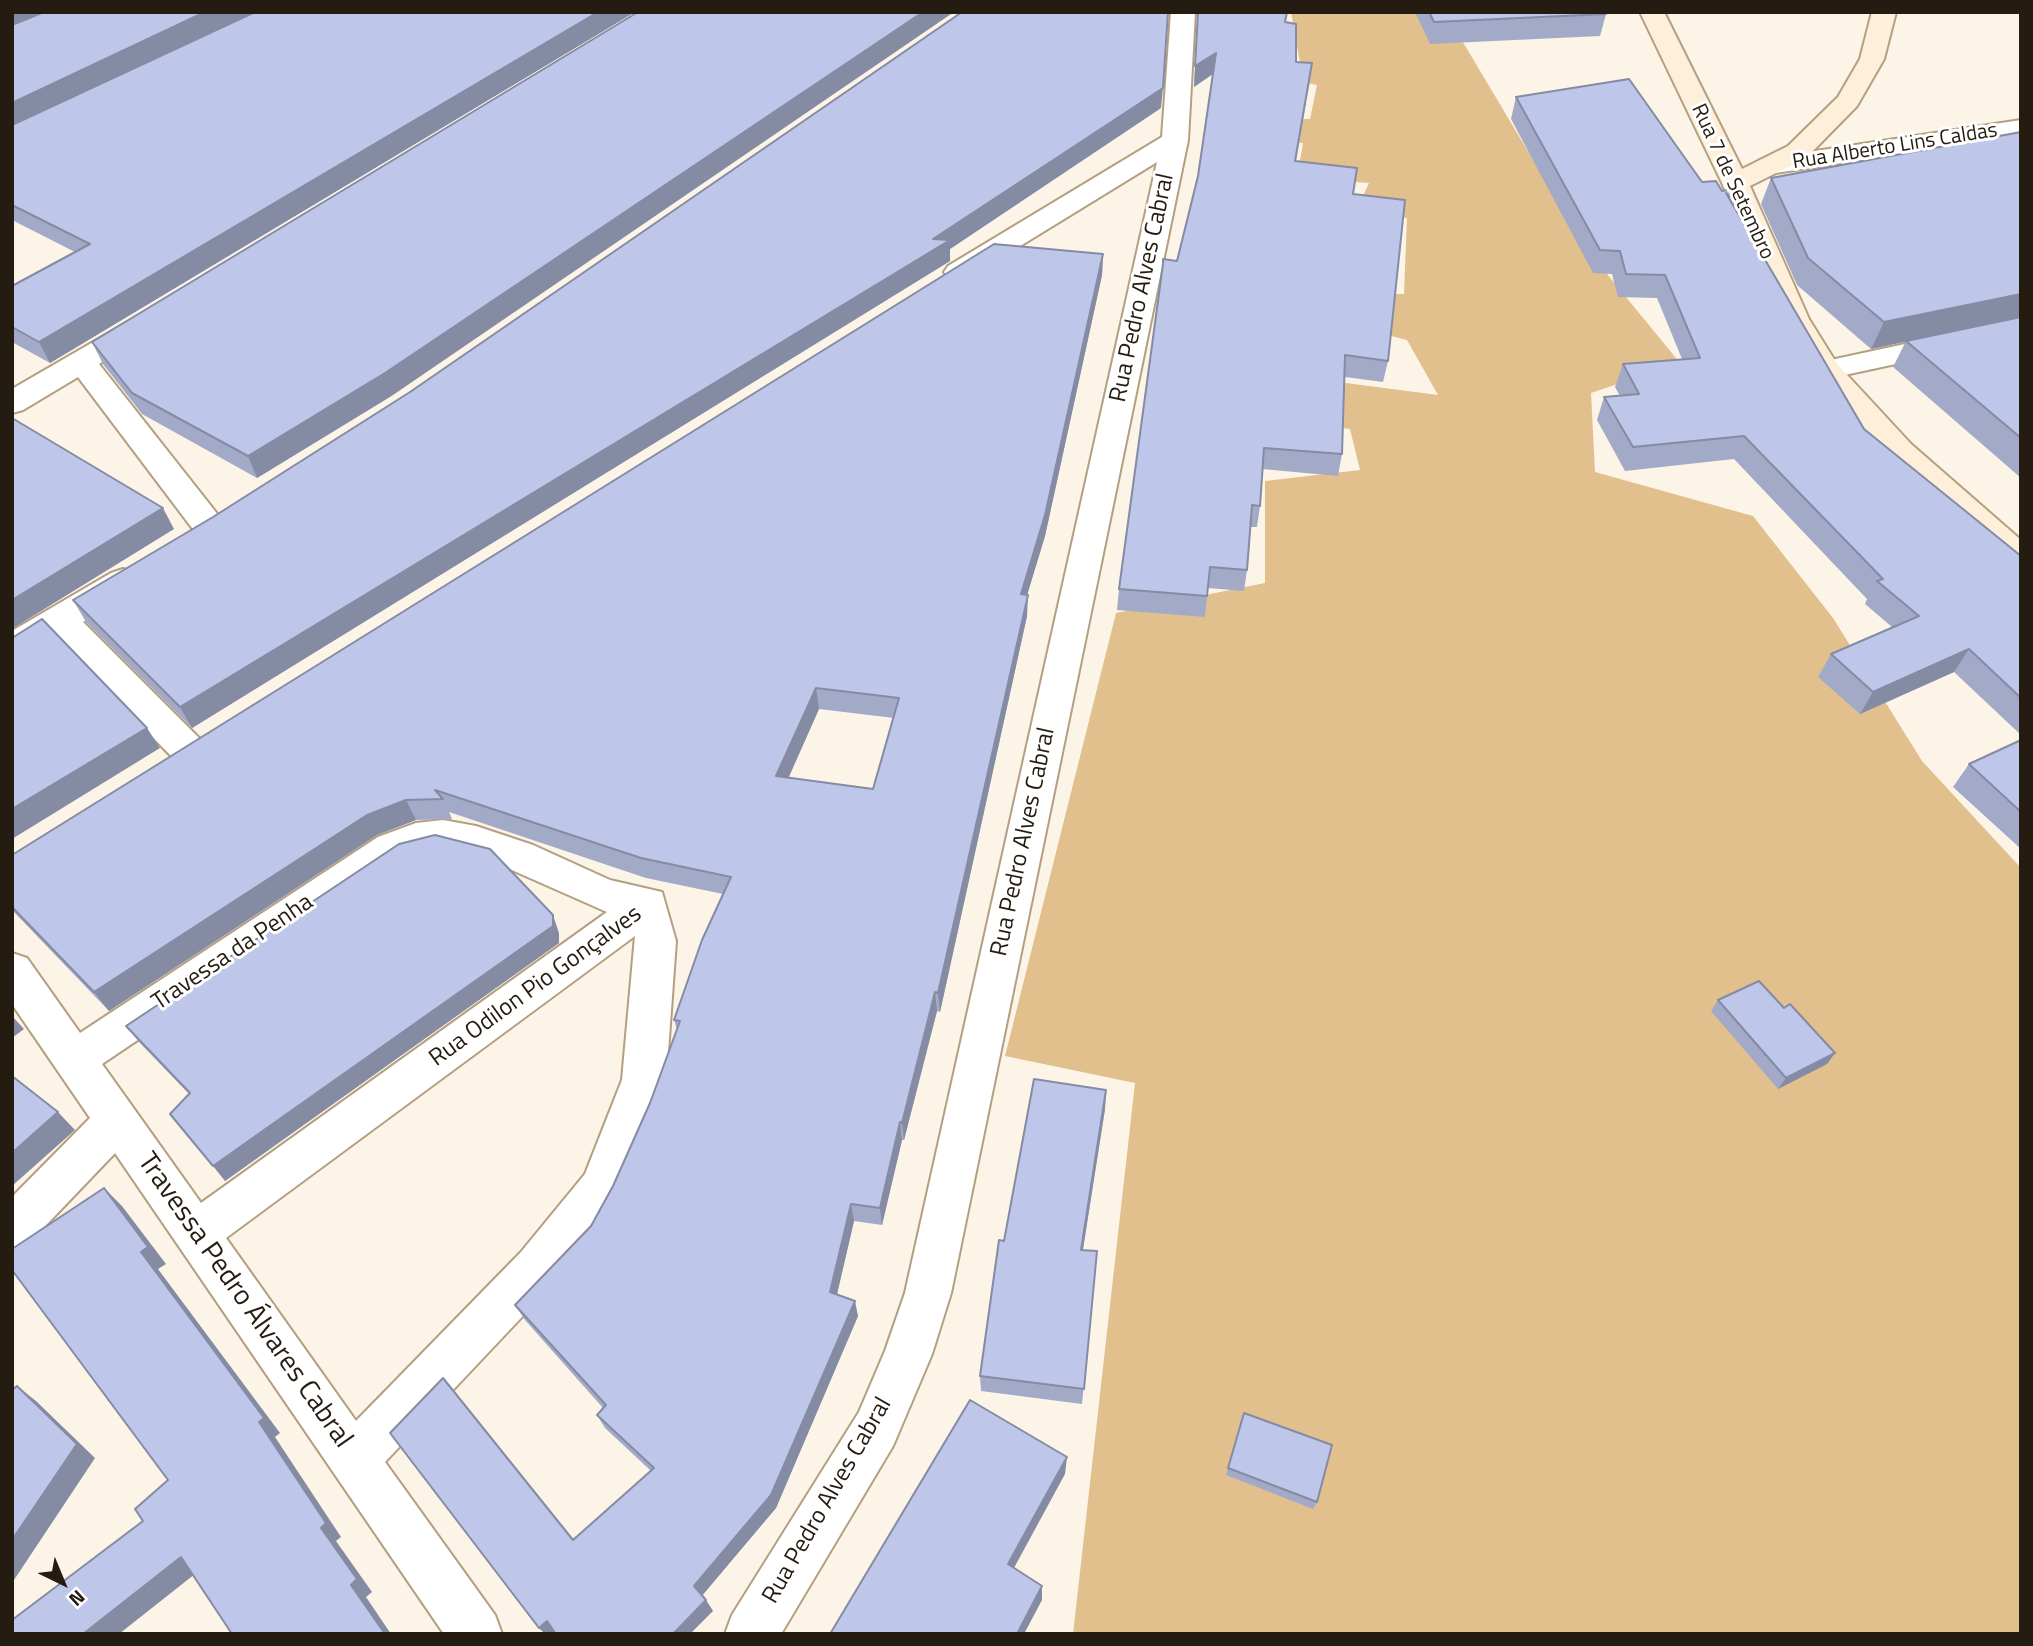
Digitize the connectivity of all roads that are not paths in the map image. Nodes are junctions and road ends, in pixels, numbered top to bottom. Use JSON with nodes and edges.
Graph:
{"nodes":[{"id":1,"x":1183,"y":12,"type":"edge"},
{"id":2,"x":1652,"y":12,"type":"edge"},
{"id":3,"x":1884,"y":12,"type":"edge"},
{"id":4,"x":2021,"y":128,"type":"edge"},
{"id":5,"x":1175,"y":140,"type":"junction"},
{"id":6,"x":1769,"y":166,"type":"junction"},
{"id":7,"x":1735,"y":183,"type":"junction"},
{"id":8,"x":938,"y":285,"type":"edge"},
{"id":9,"x":164,"y":312,"type":"edge"},
{"id":10,"x":2021,"y":328,"type":"edge"},
{"id":11,"x":82,"y":362,"type":"junction"},
{"id":12,"x":1826,"y":369,"type":"junction"},
{"id":13,"x":12,"y":402,"type":"edge"},
{"id":14,"x":210,"y":528,"type":"edge"},
{"id":15,"x":2021,"y":559,"type":"edge"},
{"id":16,"x":153,"y":563,"type":"edge"},
{"id":17,"x":60,"y":620,"type":"junction"},
{"id":18,"x":12,"y":648,"type":"edge"},
{"id":19,"x":189,"y":752,"type":"edge"},
{"id":20,"x":648,"y":904,"type":"junction"},
{"id":21,"x":12,"y":970,"type":"edge"},
{"id":22,"x":75,"y":1059,"type":"junction"},
{"id":23,"x":118,"y":1119,"type":"junction"},
{"id":24,"x":12,"y":1229,"type":"edge"},
{"id":25,"x":197,"y":1233,"type":"junction"},
{"id":26,"x":353,"y":1458,"type":"junction"},
{"id":27,"x":476,"y":1634,"type":"edge"},
{"id":28,"x":751,"y":1634,"type":"edge"}],
"edges":[{"from":1,"to":5,"type":"street","name":"Rua Pedro Alves Cabral"},
{"from":2,"to":7,"type":"main road","name":"Rua 7 de Setembro"},
{"from":3,"to":6,"type":"main road"},
{"from":4,"to":6,"type":"street","name":"Rua Alberto Lins Caldas"},
{"from":5,"to":8,"type":"street"},
{"from":5,"to":28,"type":"street","name":"Rua Pedro Alves Cabral"},
{"from":6,"to":7,"type":"main road"},
{"from":7,"to":12,"type":"main road","name":"Rua 7 de Setembro"},
{"from":9,"to":11,"type":"street"},
{"from":10,"to":12,"type":"street"},
{"from":11,"to":13,"type":"street"},
{"from":11,"to":14,"type":"street"},
{"from":12,"to":15,"type":"main road","name":"Rua 7 de Setembro"},
{"from":16,"to":17,"type":"street"},
{"from":17,"to":18,"type":"street"},
{"from":17,"to":19,"type":"street"},
{"from":20,"to":22,"type":"street","name":"Travessa da Penha"},
{"from":20,"to":25,"type":"street","name":"Rua Odilon Pio Gonçalves"},
{"from":20,"to":26,"type":"street","name":"Rua Odilon Pio Gonçalves"},
{"from":21,"to":22,"type":"street","name":"Travessa Pedro Álvares Cabral"},
{"from":22,"to":23,"type":"street","name":"Travessa Pedro Álvares Cabral"},
{"from":23,"to":24,"type":"street"},
{"from":23,"to":25,"type":"street","name":"Travessa Pedro Álvares Cabral"},
{"from":25,"to":26,"type":"street","name":"Travessa Pedro Álvares Cabral"},
{"from":26,"to":27,"type":"street","name":"Travessa Pedro Álvares Cabral"}]}
